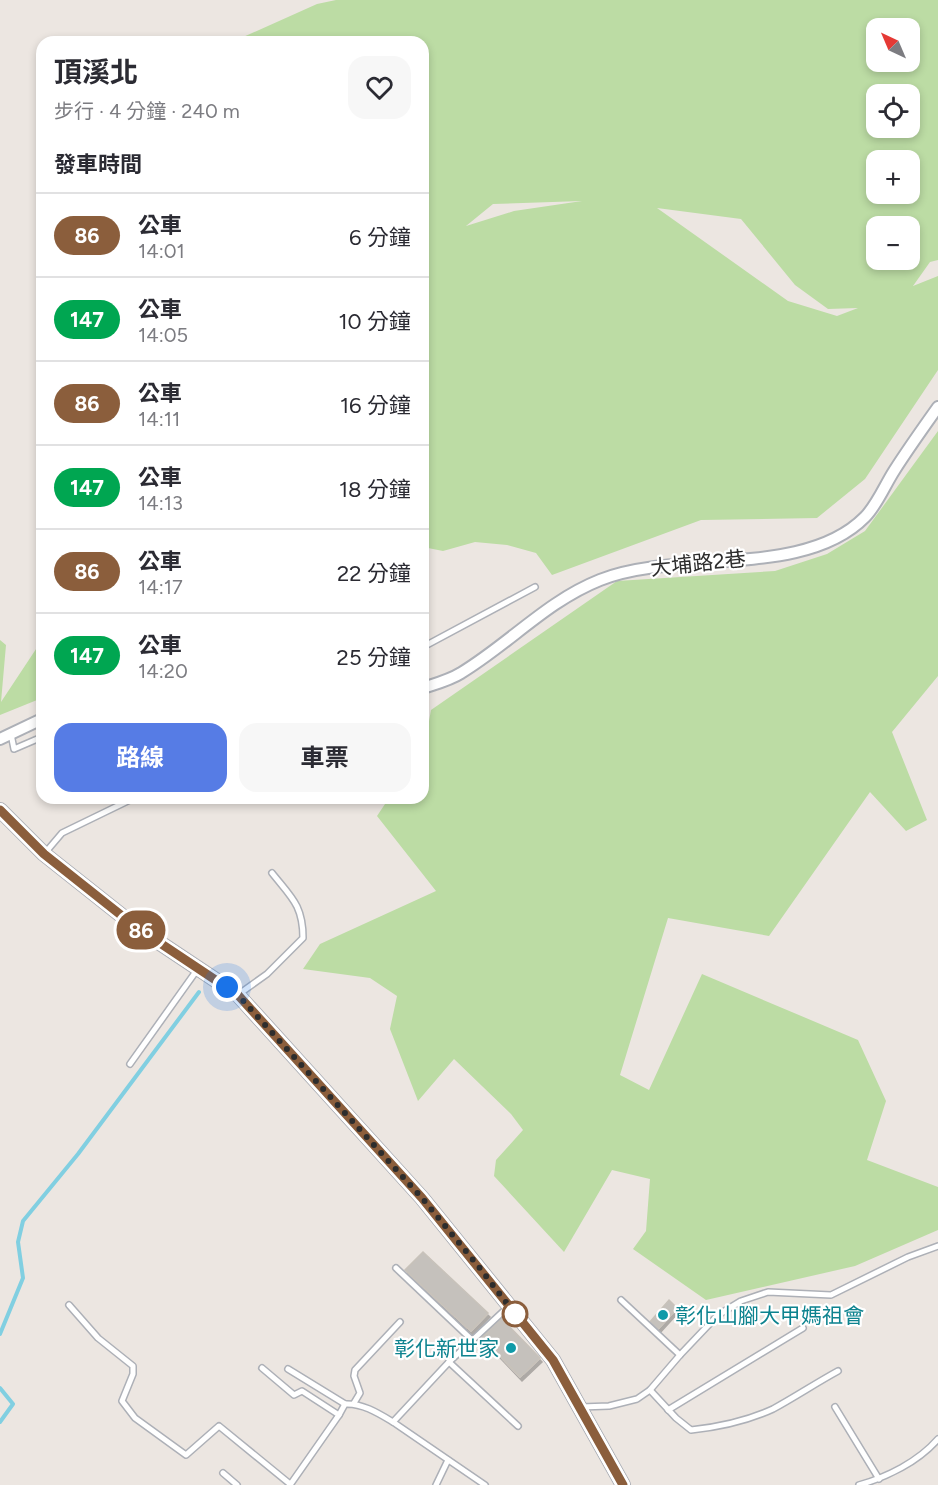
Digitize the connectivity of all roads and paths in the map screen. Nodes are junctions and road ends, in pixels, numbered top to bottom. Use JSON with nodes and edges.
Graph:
{"nodes":[{"id":1,"x":938,"y":407,"type":"edge"},
{"id":2,"x":535,"y":586,"type":"dead end"},
{"id":3,"x":429,"y":644,"type":"edge"},
{"id":4,"x":429,"y":686,"type":"edge"},
{"id":5,"x":36,"y":722,"type":"edge"},
{"id":6,"x":12,"y":734,"type":"junction"},
{"id":7,"x":0,"y":739,"type":"edge"},
{"id":8,"x":36,"y":740,"type":"edge"},
{"id":9,"x":122,"y":804,"type":"edge"},
{"id":10,"x":0,"y":810,"type":"edge"},
{"id":11,"x":44,"y":854,"type":"junction"},
{"id":12,"x":272,"y":873,"type":"dead end"},
{"id":13,"x":199,"y":968,"type":"junction"},
{"id":14,"x":238,"y":995,"type":"junction"},
{"id":15,"x":130,"y":1064,"type":"dead end"},
{"id":16,"x":938,"y":1246,"type":"edge"},
{"id":17,"x":396,"y":1268,"type":"dead end"},
{"id":18,"x":621,"y":1300,"type":"dead end"},
{"id":19,"x":69,"y":1305,"type":"dead end"},
{"id":20,"x":509,"y":1306,"type":"junction"},
{"id":21,"x":400,"y":1322,"type":"dead end"},
{"id":22,"x":803,"y":1328,"type":"dead end"},
{"id":23,"x":472,"y":1340,"type":"junction"},
{"id":24,"x":680,"y":1355,"type":"junction"},
{"id":25,"x":449,"y":1362,"type":"junction"},
{"id":26,"x":262,"y":1368,"type":"dead end"},
{"id":27,"x":288,"y":1369,"type":"dead end"},
{"id":28,"x":838,"y":1371,"type":"dead end"},
{"id":29,"x":650,"y":1390,"type":"junction"},
{"id":30,"x":354,"y":1403,"type":"junction"},
{"id":31,"x":345,"y":1404,"type":"junction"},
{"id":32,"x":579,"y":1407,"type":"junction"},
{"id":33,"x":835,"y":1407,"type":"dead end"},
{"id":34,"x":668,"y":1410,"type":"junction"},
{"id":35,"x":339,"y":1415,"type":"junction"},
{"id":36,"x":393,"y":1422,"type":"junction"},
{"id":37,"x":518,"y":1426,"type":"dead end"},
{"id":38,"x":938,"y":1439,"type":"edge"},
{"id":39,"x":448,"y":1460,"type":"junction"},
{"id":40,"x":223,"y":1473,"type":"dead end"},
{"id":41,"x":879,"y":1479,"type":"junction"},
{"id":42,"x":290,"y":1484,"type":"edge"},
{"id":43,"x":237,"y":1485,"type":"edge"},
{"id":44,"x":436,"y":1485,"type":"edge"},
{"id":45,"x":485,"y":1485,"type":"edge"},
{"id":46,"x":623,"y":1485,"type":"edge"},
{"id":47,"x":859,"y":1485,"type":"edge"}],
"edges":[{"from":1,"to":4,"type":"street","name":"大埔路2巷"},
{"from":2,"to":3,"type":"lane"},
{"from":5,"to":6,"type":"street"},
{"from":6,"to":7,"type":"street"},
{"from":6,"to":8,"type":"lane"},
{"from":9,"to":11,"type":"lane"},
{"from":10,"to":11,"type":"main road"},
{"from":11,"to":13,"type":"main road"},
{"from":12,"to":14,"type":"lane"},
{"from":13,"to":14,"type":"main road"},
{"from":13,"to":15,"type":"lane"},
{"from":14,"to":20,"type":"main road"},
{"from":16,"to":24,"type":"lane"},
{"from":17,"to":23,"type":"lane"},
{"from":18,"to":24,"type":"lane"},
{"from":19,"to":42,"type":"lane"},
{"from":20,"to":23,"type":"lane"},
{"from":20,"to":32,"type":"main road"},
{"from":21,"to":30,"type":"lane"},
{"from":22,"to":34,"type":"lane"},
{"from":23,"to":25,"type":"lane"},
{"from":24,"to":29,"type":"lane"},
{"from":25,"to":36,"type":"lane"},
{"from":25,"to":37,"type":"lane"},
{"from":26,"to":35,"type":"lane"},
{"from":27,"to":31,"type":"lane"},
{"from":28,"to":34,"type":"lane"},
{"from":29,"to":32,"type":"lane"},
{"from":29,"to":34,"type":"lane"},
{"from":30,"to":31,"type":"lane"},
{"from":30,"to":36,"type":"lane"},
{"from":31,"to":35,"type":"lane"},
{"from":32,"to":46,"type":"main road"},
{"from":33,"to":41,"type":"lane"},
{"from":35,"to":42,"type":"lane"},
{"from":36,"to":39,"type":"lane"},
{"from":38,"to":41,"type":"lane"},
{"from":39,"to":44,"type":"lane"},
{"from":39,"to":45,"type":"lane"},
{"from":40,"to":43,"type":"lane"},
{"from":41,"to":47,"type":"lane"}]}
